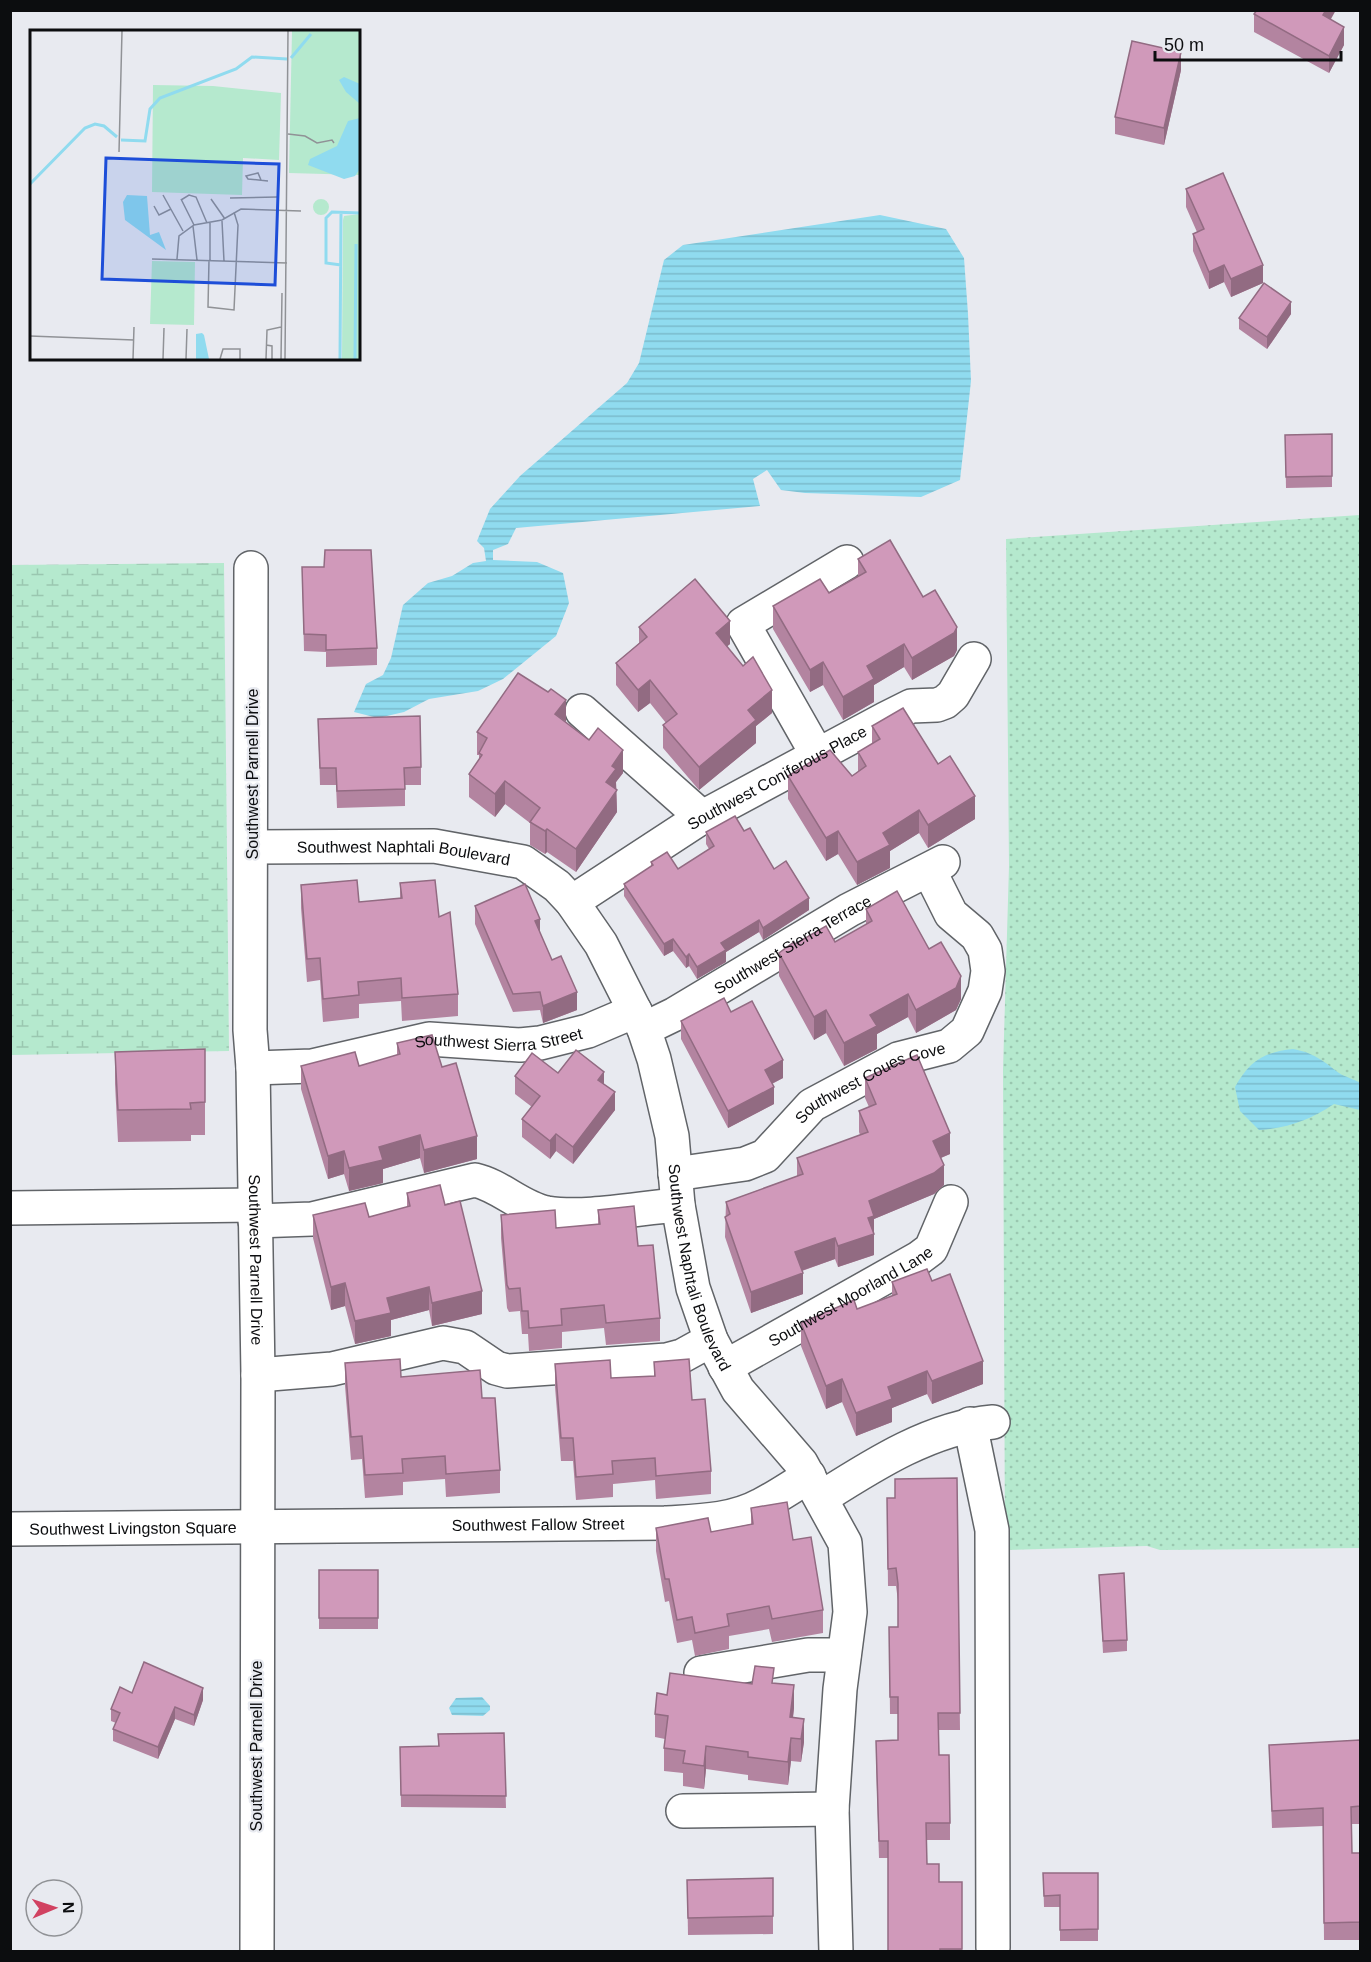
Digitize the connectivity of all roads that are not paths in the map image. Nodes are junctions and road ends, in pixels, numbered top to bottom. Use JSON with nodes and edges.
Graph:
{"nodes":[{"id":1,"x":847,"y":562,"type":"dead end"},
{"id":2,"x":251,"y":568,"type":"dead end"},
{"id":3,"x":974,"y":659,"type":"dead end"},
{"id":4,"x":582,"y":711,"type":"dead end"},
{"id":5,"x":818,"y":756,"type":"junction"},
{"id":6,"x":699,"y":819,"type":"junction"},
{"id":7,"x":252,"y":847,"type":"junction"},
{"id":8,"x":936,"y":866,"type":"joint"},
{"id":9,"x":572,"y":902,"type":"junction"},
{"id":10,"x":639,"y":1020,"type":"junction"},
{"id":11,"x":253,"y":1068,"type":"junction"},
{"id":12,"x":676,"y":1190,"type":"junction"},
{"id":13,"x":951,"y":1202,"type":"dead end"},
{"id":14,"x":10,"y":1208,"type":"edge"},
{"id":15,"x":255,"y":1213,"type":"junction"},
{"id":16,"x":718,"y":1353,"type":"junction"},
{"id":17,"x":258,"y":1375,"type":"junction"},
{"id":18,"x":815,"y":1487,"type":"junction"},
{"id":19,"x":256,"y":1526,"type":"junction"},
{"id":20,"x":10,"y":1529,"type":"edge"},
{"id":21,"x":844,"y":1655,"type":"junction"},
{"id":22,"x":701,"y":1673,"type":"dead end"},
{"id":23,"x":832,"y":1809,"type":"junction"},
{"id":24,"x":683,"y":1811,"type":"dead end"},
{"id":25,"x":993,"y":1948,"type":"dead end"},
{"id":26,"x":257,"y":1952,"type":"edge"},
{"id":27,"x":836,"y":1952,"type":"edge"}],
"edges":[{"from":1,"to":5,"type":"street"},
{"from":2,"to":7,"type":"street","name":"Southwest Parnell Drive"},
{"from":3,"to":5,"type":"street","name":"Southwest Coniferous Place"},
{"from":4,"to":6,"type":"street"},
{"from":5,"to":6,"type":"street","name":"Southwest Coniferous Place"},
{"from":6,"to":9,"type":"street","name":"Southwest Coniferous Place"},
{"from":7,"to":9,"type":"street","name":"Southwest Naphtali Boulevard"},
{"from":7,"to":11,"type":"street","name":"Southwest Parnell Drive"},
{"from":8,"to":10,"type":"street","name":"Southwest Sierra Terrace"},
{"from":8,"to":12,"type":"street","name":"Southwest Coues Cove"},
{"from":9,"to":10,"type":"street","name":"Southwest Naphtali Boulevard"},
{"from":10,"to":11,"type":"street","name":"Southwest Sierra Street"},
{"from":10,"to":12,"type":"street","name":"Southwest Naphtali Boulevard"},
{"from":11,"to":15,"type":"street","name":"Southwest Parnell Drive"},
{"from":12,"to":15,"type":"street","name":"Southwest Coues Cove"},
{"from":12,"to":16,"type":"street","name":"Southwest Naphtali Boulevard"},
{"from":13,"to":16,"type":"street","name":"Southwest Moorland Lane"},
{"from":14,"to":15,"type":"street"},
{"from":15,"to":17,"type":"street","name":"Southwest Parnell Drive"},
{"from":16,"to":17,"type":"street","name":"Southwest Moorland Lane"},
{"from":16,"to":18,"type":"street","name":"Southwest Naphtali Boulevard"},
{"from":17,"to":19,"type":"street","name":"Southwest Parnell Drive"},
{"from":18,"to":19,"type":"street","name":"Southwest Fallow Street"},
{"from":18,"to":21,"type":"street","name":"Southwest Naphtali Boulevard"},
{"from":18,"to":25,"type":"street","name":"Southwest Fallow Street"},
{"from":19,"to":20,"type":"street","name":"Southwest Livingston Square"},
{"from":19,"to":26,"type":"street","name":"Southwest Parnell Drive"},
{"from":21,"to":22,"type":"street"},
{"from":21,"to":23,"type":"street","name":"Southwest Naphtali Boulevard"},
{"from":23,"to":24,"type":"street"},
{"from":23,"to":27,"type":"street","name":"Southwest Naphtali Boulevard"}]}
